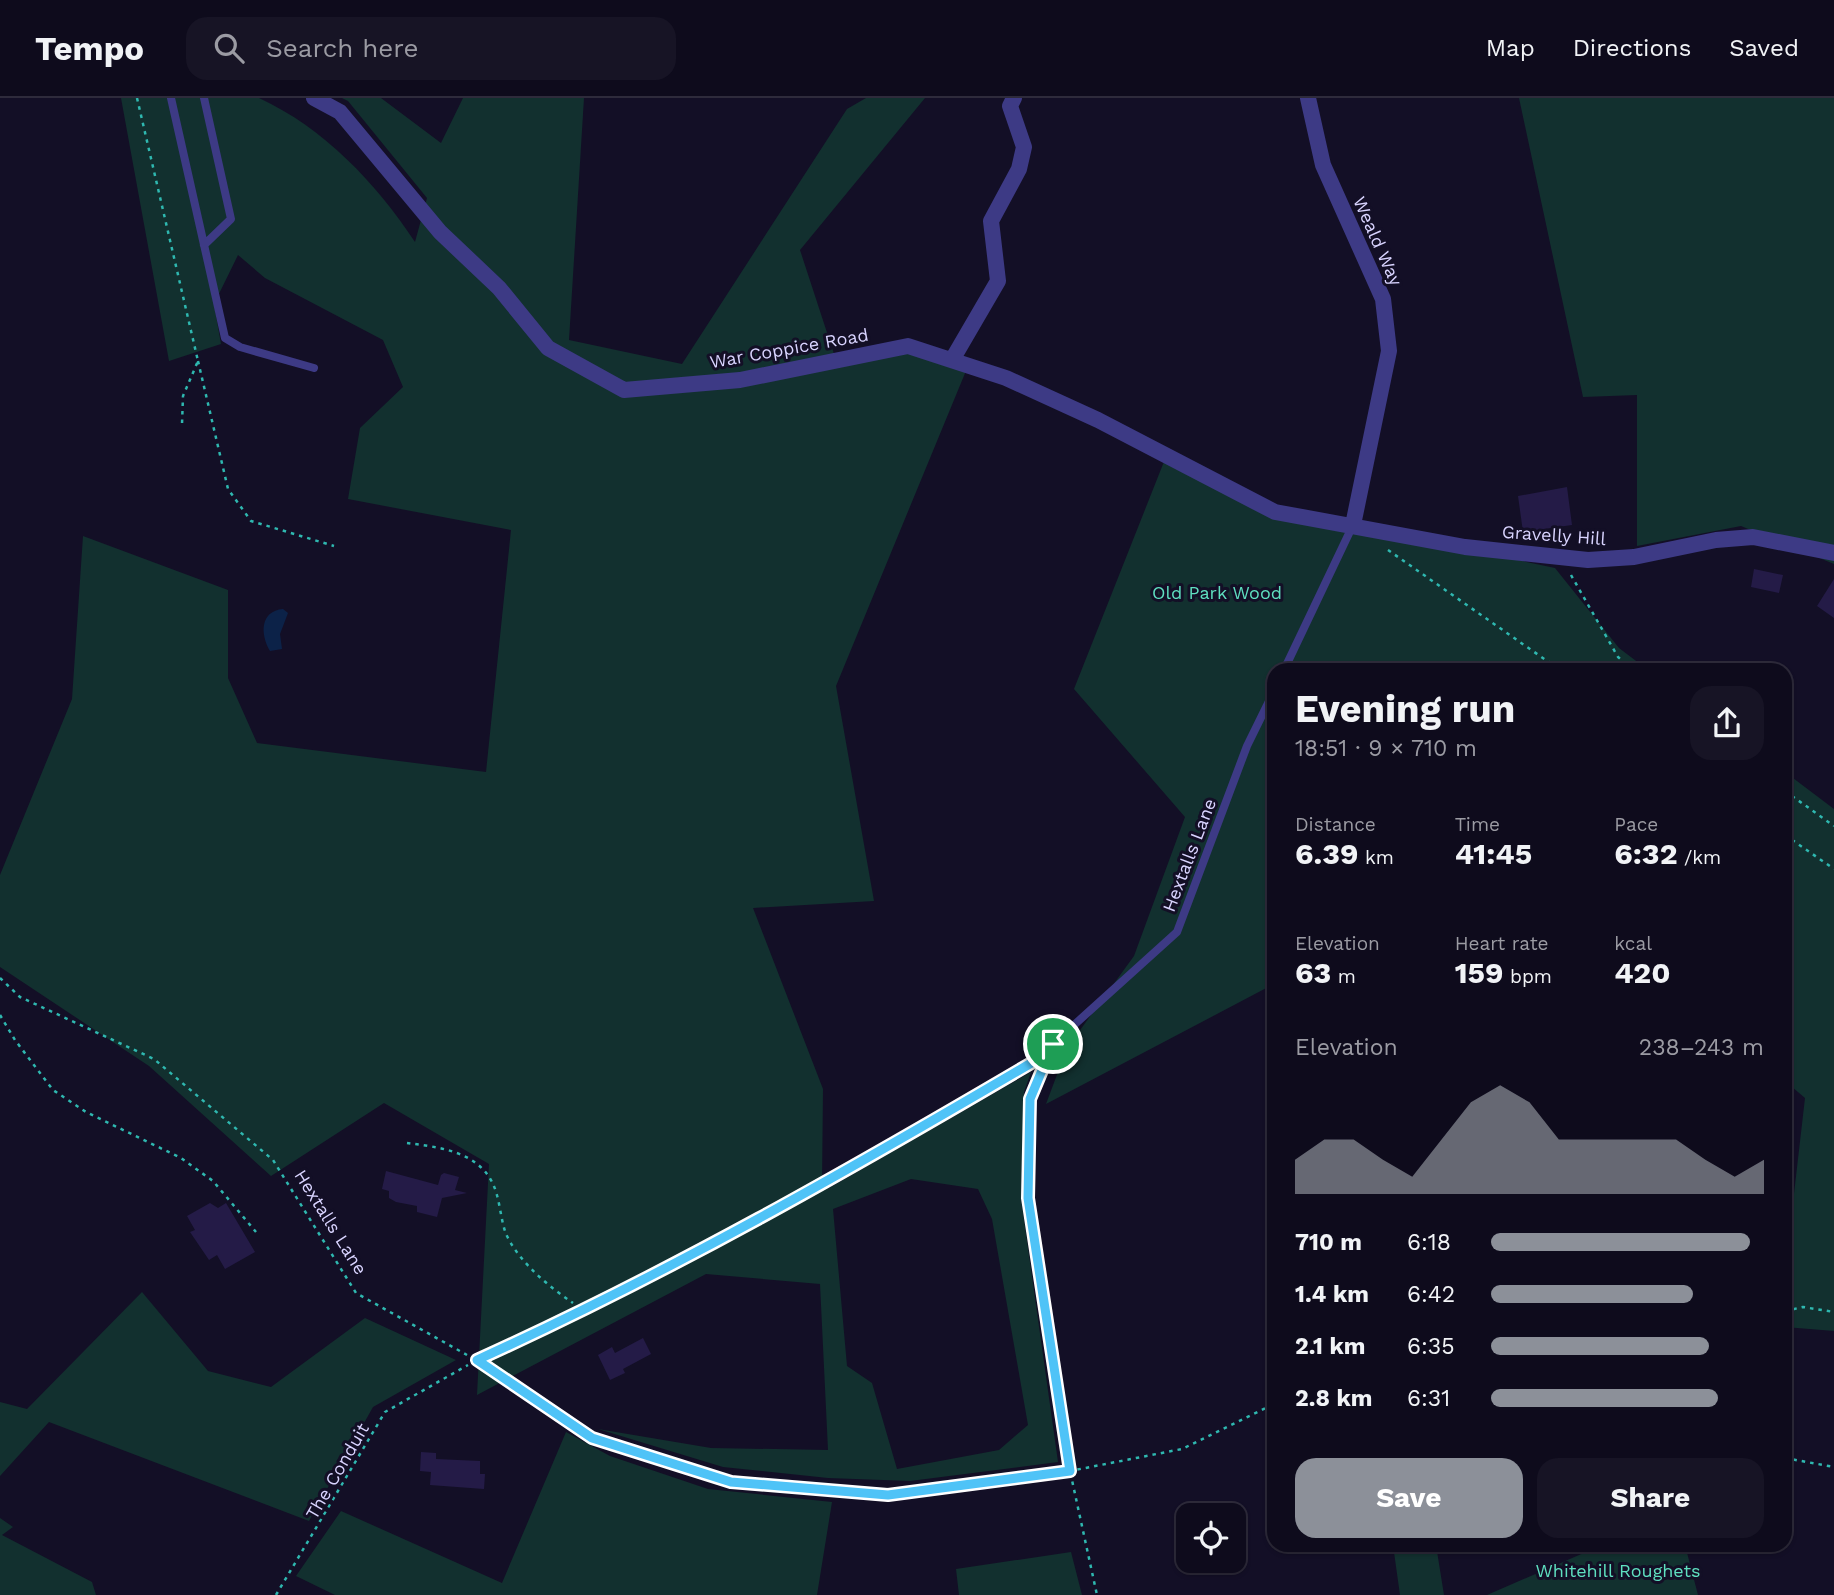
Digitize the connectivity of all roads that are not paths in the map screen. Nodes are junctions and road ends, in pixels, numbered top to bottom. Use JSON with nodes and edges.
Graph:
{"nodes":[{"id":1,"x":171,"y":98,"type":"edge"},
{"id":2,"x":204,"y":98,"type":"edge"},
{"id":3,"x":314,"y":98,"type":"edge"},
{"id":4,"x":1014,"y":98,"type":"edge"},
{"id":5,"x":1308,"y":98,"type":"edge"},
{"id":6,"x":204,"y":244,"type":"junction"},
{"id":7,"x":952,"y":360,"type":"junction"},
{"id":8,"x":314,"y":368,"type":"dead end"},
{"id":9,"x":1353,"y":525,"type":"junction"},
{"id":10,"x":1834,"y":553,"type":"edge"},
{"id":11,"x":1287,"y":663,"type":"edge"},
{"id":12,"x":1267,"y":705,"type":"edge"},
{"id":13,"x":477,"y":1360,"type":"road end"}],
"edges":[{"from":1,"to":6,"type":"lane"},
{"from":2,"to":6,"type":"lane"},
{"from":3,"to":7,"type":"street","name":"War Coppice Road"},
{"from":4,"to":7,"type":"street"},
{"from":5,"to":9,"type":"street","name":"Weald Way"},
{"from":6,"to":8,"type":"lane"},
{"from":7,"to":9,"type":"street","name":"War Coppice Road"},
{"from":9,"to":10,"type":"street","name":"Gravelly Hill"},
{"from":9,"to":11,"type":"lane"},
{"from":12,"to":13,"type":"lane","name":"Hextalls Lane"}]}
